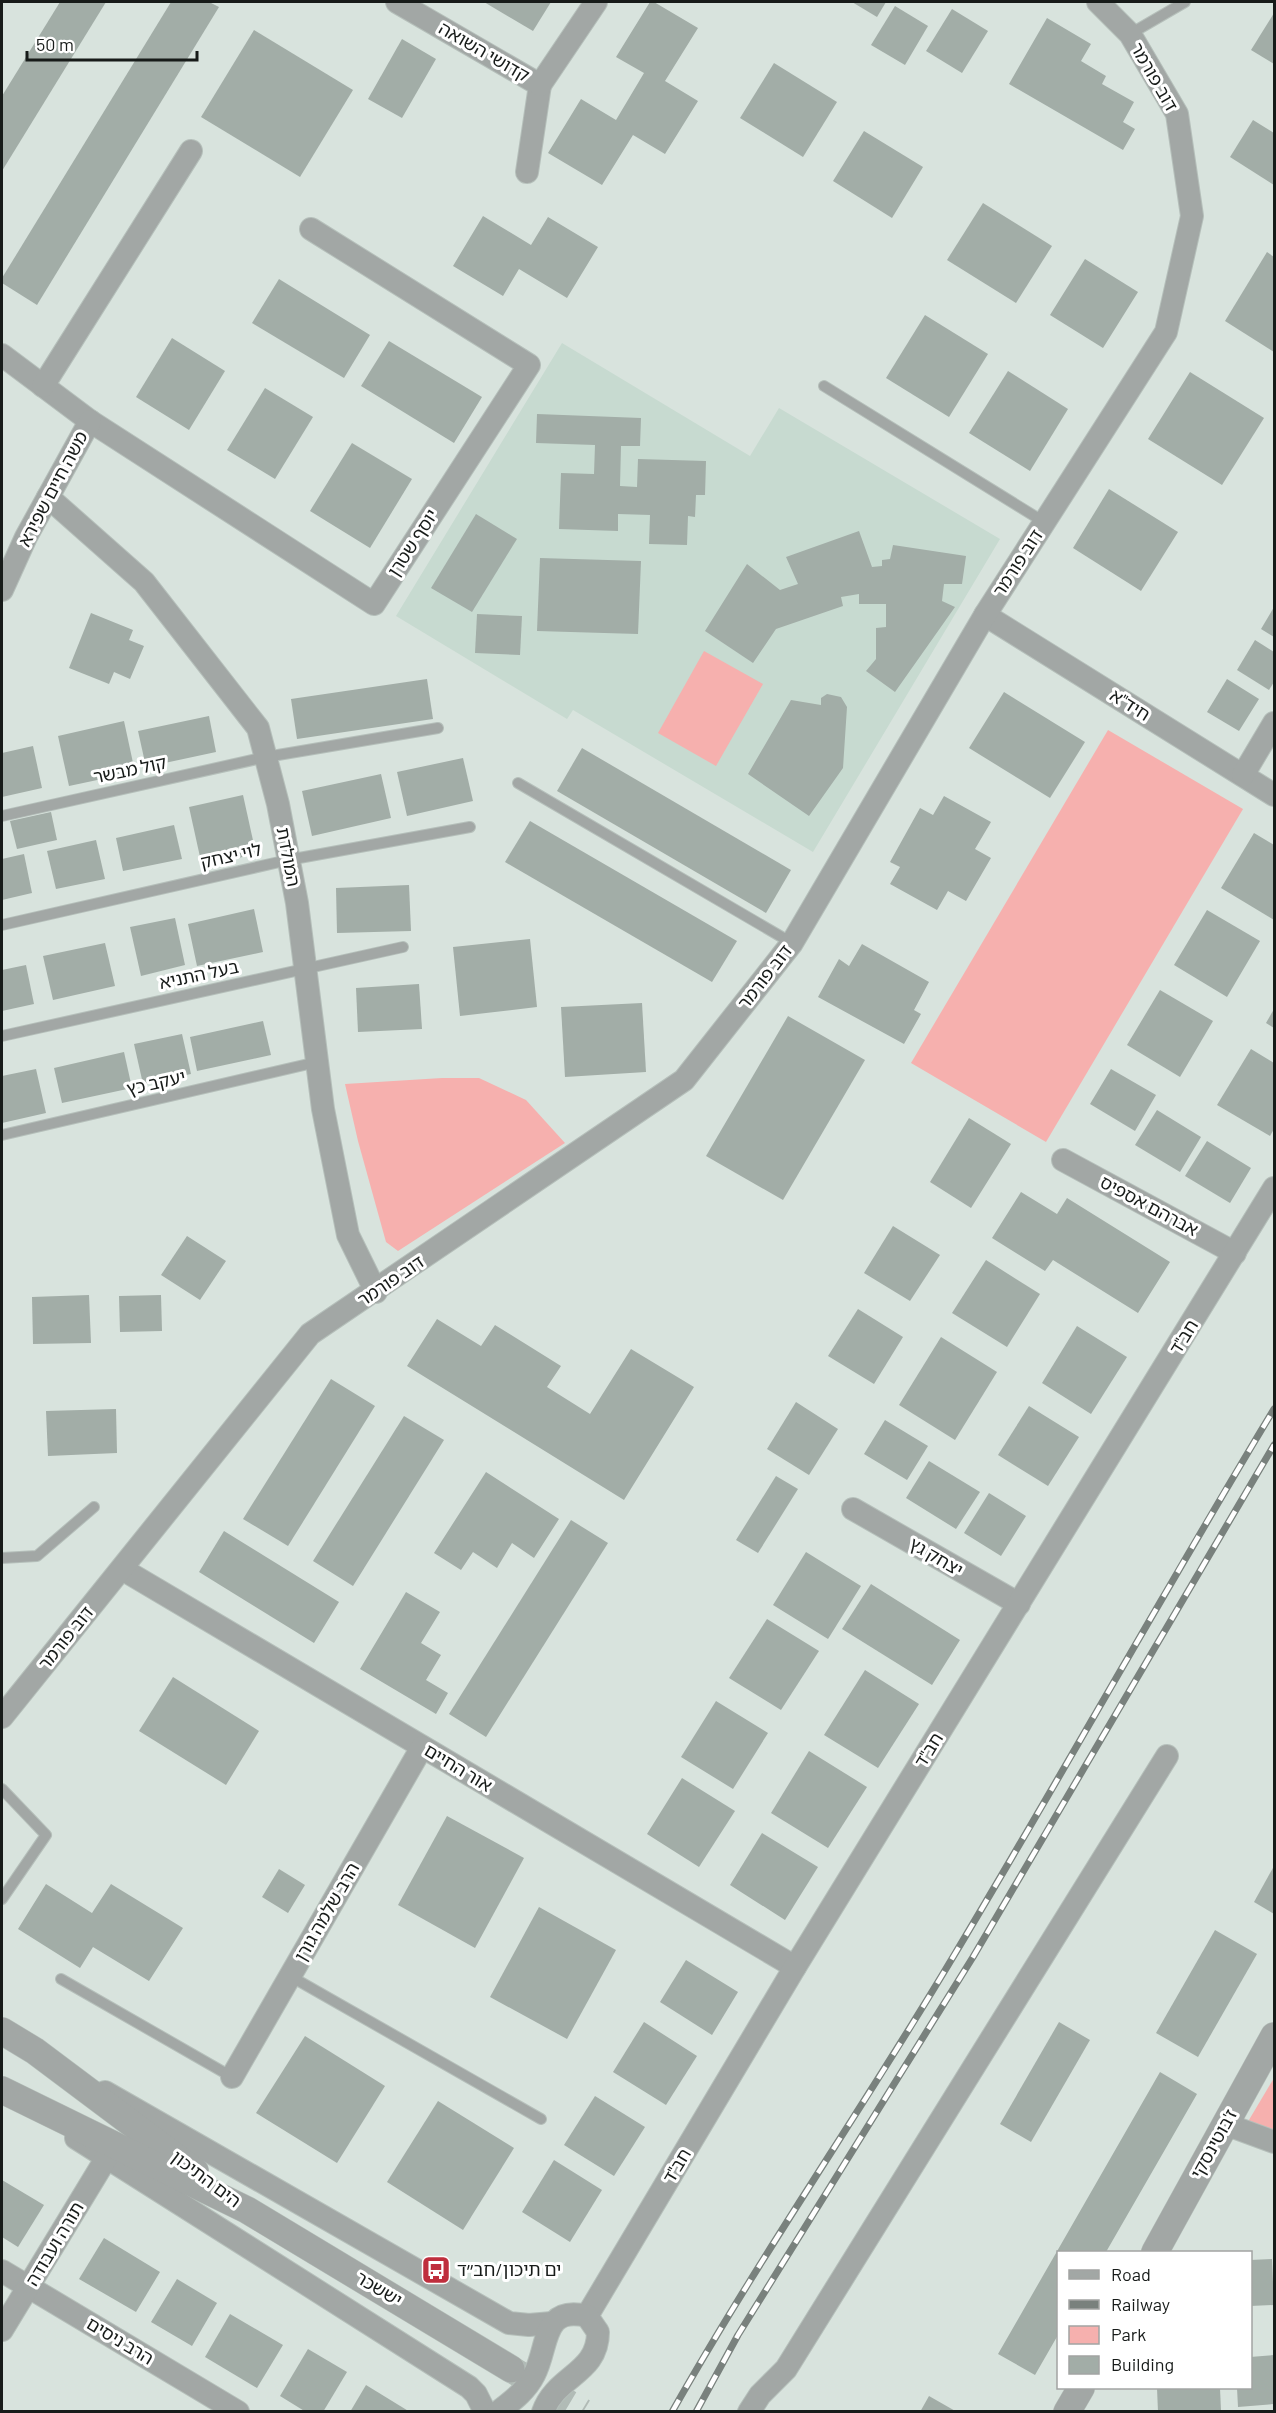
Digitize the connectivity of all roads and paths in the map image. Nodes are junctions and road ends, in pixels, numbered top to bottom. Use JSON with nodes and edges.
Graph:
{"nodes":[{"id":1,"x":397,"y":2,"type":"edge"},
{"id":2,"x":596,"y":2,"type":"edge"},
{"id":3,"x":1098,"y":2,"type":"edge"},
{"id":4,"x":1185,"y":2,"type":"edge"},
{"id":5,"x":1130,"y":34,"type":"junction"},
{"id":6,"x":540,"y":85,"type":"junction"},
{"id":7,"x":190,"y":151,"type":"dead end"},
{"id":8,"x":527,"y":172,"type":"dead end"},
{"id":9,"x":311,"y":229,"type":"dead end"},
{"id":10,"x":2,"y":355,"type":"edge"},
{"id":11,"x":43,"y":386,"type":"junction"},
{"id":12,"x":824,"y":386,"type":"dead end"},
{"id":13,"x":90,"y":421,"type":"junction"},
{"id":14,"x":48,"y":497,"type":"junction"},
{"id":15,"x":1044,"y":522,"type":"junction"},
{"id":16,"x":2,"y":590,"type":"edge"},
{"id":17,"x":985,"y":615,"type":"junction"},
{"id":18,"x":1275,"y":723,"type":"edge"},
{"id":19,"x":438,"y":728,"type":"dead end"},
{"id":20,"x":266,"y":757,"type":"junction"},
{"id":21,"x":1243,"y":775,"type":"junction"},
{"id":22,"x":518,"y":783,"type":"dead end"},
{"id":23,"x":1275,"y":795,"type":"edge"},
{"id":24,"x":2,"y":816,"type":"edge"},
{"id":25,"x":470,"y":827,"type":"dead end"},
{"id":26,"x":288,"y":860,"type":"junction"},
{"id":27,"x":2,"y":925,"type":"edge"},
{"id":28,"x":792,"y":943,"type":"junction"},
{"id":29,"x":403,"y":947,"type":"dead end"},
{"id":30,"x":306,"y":969,"type":"junction"},
{"id":31,"x":2,"y":1036,"type":"edge"},
{"id":32,"x":317,"y":1062,"type":"junction"},
{"id":33,"x":2,"y":1136,"type":"edge"},
{"id":34,"x":1063,"y":1160,"type":"dead end"},
{"id":35,"x":1275,"y":1188,"type":"edge"},
{"id":36,"x":1235,"y":1253,"type":"junction"},
{"id":37,"x":376,"y":1292,"type":"junction"},
{"id":38,"x":94,"y":1507,"type":"dead end"},
{"id":39,"x":854,"y":1509,"type":"dead end"},
{"id":40,"x":2,"y":1558,"type":"edge"},
{"id":41,"x":122,"y":1569,"type":"junction"},
{"id":42,"x":1019,"y":1604,"type":"junction"},
{"id":43,"x":2,"y":1717,"type":"edge"},
{"id":44,"x":422,"y":1747,"type":"junction"},
{"id":45,"x":1167,"y":1756,"type":"dead end"},
{"id":46,"x":4,"y":1796,"type":"edge"},
{"id":47,"x":2,"y":1899,"type":"edge"},
{"id":48,"x":795,"y":1967,"type":"junction"},
{"id":49,"x":290,"y":1976,"type":"junction"},
{"id":50,"x":61,"y":1979,"type":"dead end"},
{"id":51,"x":2,"y":2031,"type":"edge"},
{"id":52,"x":1275,"y":2036,"type":"edge"},
{"id":53,"x":35,"y":2051,"type":"junction"},
{"id":54,"x":232,"y":2077,"type":"joint"},
{"id":55,"x":4,"y":2091,"type":"edge"},
{"id":56,"x":541,"y":2119,"type":"dead end"},
{"id":57,"x":1225,"y":2124,"type":"junction"},
{"id":58,"x":1275,"y":2142,"type":"edge"},
{"id":59,"x":107,"y":2157,"type":"junction"},
{"id":60,"x":247,"y":2210,"type":"junction"},
{"id":61,"x":1156,"y":2251,"type":"edge"},
{"id":62,"x":2,"y":2271,"type":"edge"},
{"id":63,"x":28,"y":2287,"type":"junction"},
{"id":64,"x":587,"y":2316,"type":"junction"},
{"id":65,"x":552,"y":2323,"type":"junction"},
{"id":66,"x":2,"y":2330,"type":"edge"},
{"id":67,"x":511,"y":2369,"type":"tunnel mouth"},
{"id":68,"x":1080,"y":2389,"type":"edge"},
{"id":69,"x":235,"y":2411,"type":"edge"},
{"id":70,"x":485,"y":2412,"type":"edge"},
{"id":71,"x":498,"y":2412,"type":"edge"},
{"id":72,"x":543,"y":2412,"type":"edge"},
{"id":73,"x":749,"y":2412,"type":"edge"},
{"id":74,"x":1068,"y":2412,"type":"edge"}],
"edges":[{"from":1,"to":6,"type":"street","name":"קדושי השואה"},
{"from":2,"to":6,"type":"street","name":"קדושי השואה"},
{"from":3,"to":5,"type":"street","name":"דוב פורמר"},
{"from":4,"to":5,"type":"lane"},
{"from":5,"to":15,"type":"street","name":"דוב פורמר"},
{"from":6,"to":8,"type":"street","name":"קדושי השואה"},
{"from":7,"to":11,"type":"street"},
{"from":9,"to":13,"type":"street","name":"יוסף שטרן"},
{"from":10,"to":11,"type":"street","name":"יוסף שטרן"},
{"from":11,"to":13,"type":"street","name":"יוסף שטרן"},
{"from":12,"to":15,"type":"lane"},
{"from":13,"to":14,"type":"street","name":"משה חיים שפירא"},
{"from":14,"to":16,"type":"street","name":"משה חיים שפירא"},
{"from":14,"to":20,"type":"street","name":"המולדת"},
{"from":15,"to":17,"type":"street","name":"דוב פורמר"},
{"from":17,"to":21,"type":"street","name":"חיד\"א"},
{"from":17,"to":28,"type":"street","name":"דוב פורמר"},
{"from":18,"to":21,"type":"street"},
{"from":19,"to":20,"type":"lane","name":"קול מבשר"},
{"from":20,"to":24,"type":"lane","name":"קול מבשר"},
{"from":20,"to":26,"type":"street","name":"המולדת"},
{"from":21,"to":23,"type":"street","name":"חיד\"א"},
{"from":22,"to":28,"type":"lane"},
{"from":25,"to":26,"type":"lane","name":"לוי יצחק"},
{"from":26,"to":27,"type":"lane","name":"לוי יצחק"},
{"from":26,"to":30,"type":"street","name":"המולדת"},
{"from":28,"to":37,"type":"street","name":"דוב פורמר"},
{"from":29,"to":30,"type":"lane","name":"בעל התניא"},
{"from":30,"to":31,"type":"lane","name":"בעל התניא"},
{"from":30,"to":32,"type":"street","name":"המולדת"},
{"from":32,"to":33,"type":"lane","name":"יעקב כץ"},
{"from":32,"to":37,"type":"street","name":"המולדת"},
{"from":34,"to":36,"type":"street","name":"אברהם אספיס"},
{"from":35,"to":36,"type":"street","name":"חב\"ד"},
{"from":36,"to":42,"type":"street","name":"חב\"ד"},
{"from":37,"to":41,"type":"street","name":"דוב פורמר"},
{"from":38,"to":40,"type":"lane"},
{"from":39,"to":42,"type":"street","name":"יצחק גץ"},
{"from":41,"to":43,"type":"street","name":"דוב פורמר"},
{"from":41,"to":44,"type":"street","name":"אור החיים"},
{"from":42,"to":48,"type":"street","name":"חב\"ד"},
{"from":44,"to":48,"type":"street","name":"אור החיים"},
{"from":44,"to":49,"type":"street","name":"הרב שלמה גורן"},
{"from":45,"to":73,"type":"street"},
{"from":46,"to":47,"type":"lane"},
{"from":48,"to":64,"type":"street","name":"חב\"ד"},
{"from":49,"to":54,"type":"street","name":"הרב שלמה גורן"},
{"from":49,"to":56,"type":"lane"},
{"from":50,"to":54,"type":"lane"},
{"from":51,"to":53,"type":"street","name":"הים התיכון"},
{"from":52,"to":57,"type":"street","name":"ז'בוטינסקי"},
{"from":53,"to":60,"type":"street","name":"הים התיכון"},
{"from":53,"to":65,"type":"street"},
{"from":55,"to":59,"type":"street"},
{"from":55,"to":60,"type":"street","name":"הים התיכון"},
{"from":57,"to":58,"type":"street"},
{"from":57,"to":61,"type":"street","name":"ז'בוטינסקי"},
{"from":59,"to":63,"type":"street","name":"תורה ועבודה"},
{"from":59,"to":70,"type":"street"},
{"from":60,"to":67,"type":"street","name":"יששכר"},
{"from":62,"to":63,"type":"street","name":"הרב ניסים"},
{"from":63,"to":66,"type":"street","name":"תורה ועבודה"},
{"from":63,"to":69,"type":"street","name":"הרב ניסים"},
{"from":64,"to":65,"type":"street"},
{"from":64,"to":72,"type":"street"},
{"from":65,"to":71,"type":"street"},
{"from":68,"to":74,"type":"street"}]}
